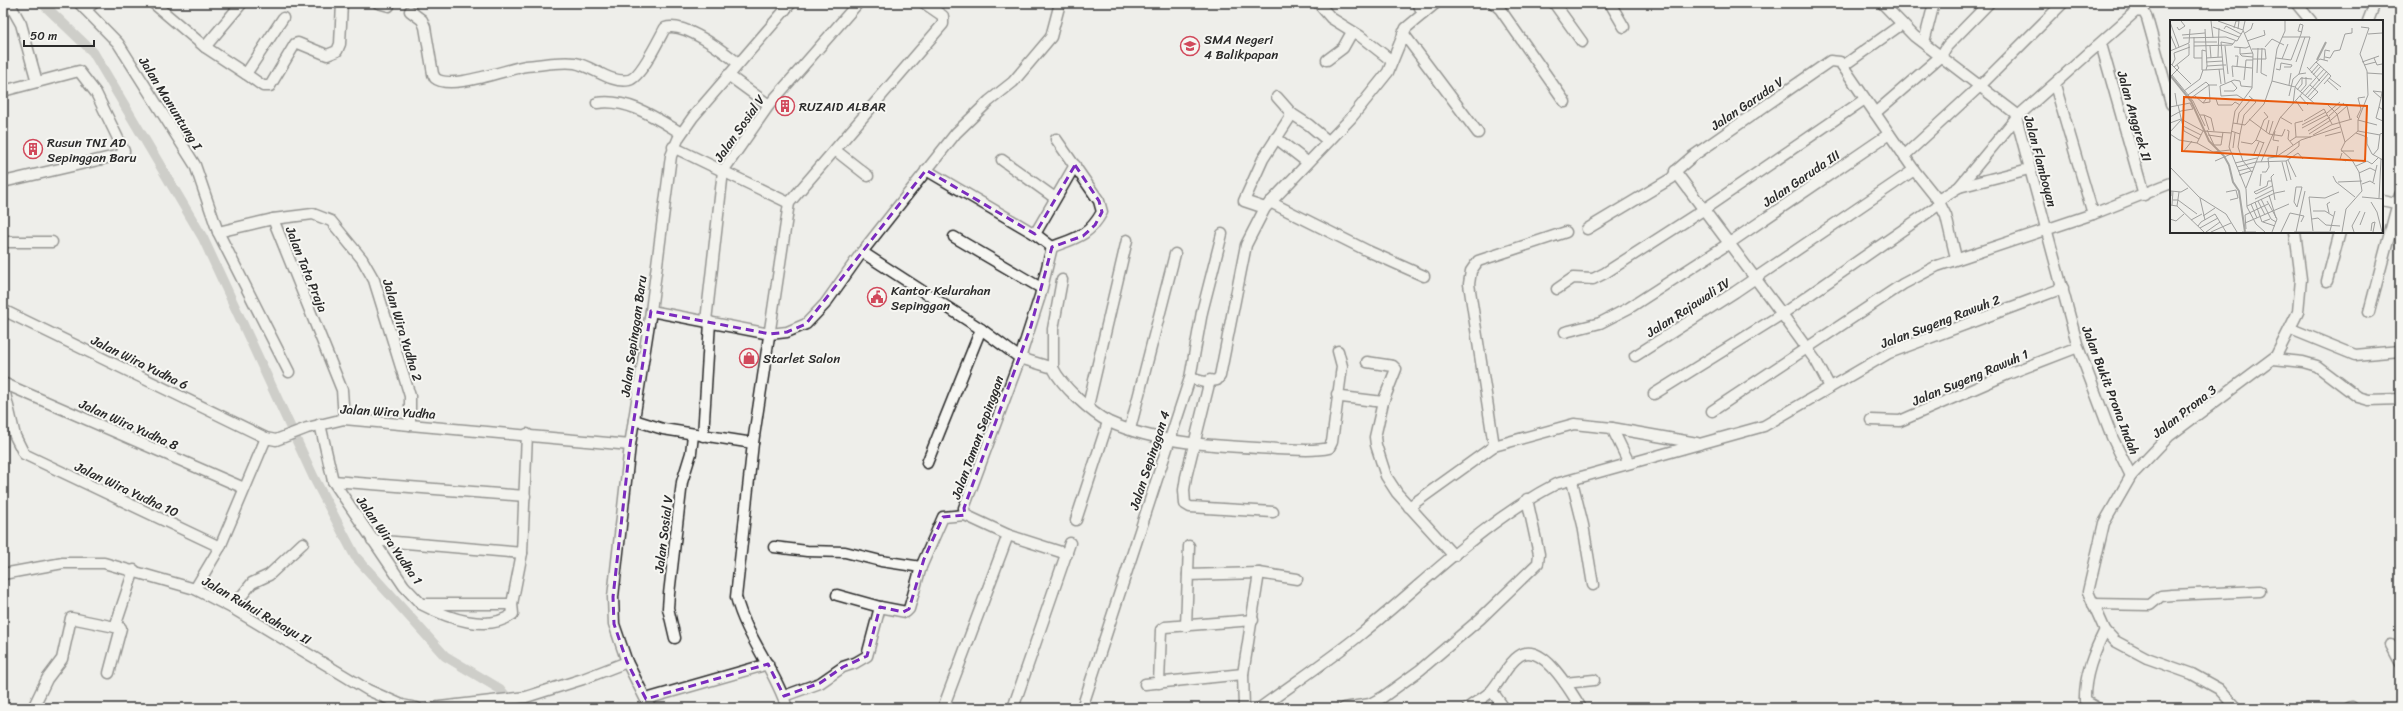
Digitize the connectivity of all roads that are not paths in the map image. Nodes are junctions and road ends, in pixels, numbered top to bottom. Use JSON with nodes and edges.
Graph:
{"nodes":[{"id":1,"x":94,"y":3,"type":"edge"},
{"id":2,"x":153,"y":3,"type":"edge"},
{"id":3,"x":242,"y":3,"type":"edge"},
{"id":4,"x":342,"y":3,"type":"edge"},
{"id":5,"x":378,"y":3,"type":"edge"},
{"id":6,"x":791,"y":3,"type":"edge"},
{"id":7,"x":858,"y":3,"type":"edge"},
{"id":8,"x":924,"y":3,"type":"edge"},
{"id":9,"x":1060,"y":3,"type":"edge"},
{"id":10,"x":1318,"y":3,"type":"edge"},
{"id":11,"x":1436,"y":3,"type":"edge"},
{"id":12,"x":1493,"y":3,"type":"edge"},
{"id":13,"x":1554,"y":3,"type":"edge"},
{"id":14,"x":1610,"y":3,"type":"edge"},
{"id":15,"x":1934,"y":3,"type":"edge"},
{"id":16,"x":1989,"y":3,"type":"edge"},
{"id":17,"x":2063,"y":3,"type":"edge"},
{"id":18,"x":2296,"y":3,"type":"edge"},
{"id":19,"x":2375,"y":3,"type":"edge"},
{"id":20,"x":1882,"y":4,"type":"dead end"},
{"id":21,"x":82,"y":6,"type":"edge"},
{"id":22,"x":388,"y":6,"type":"dead end"},
{"id":23,"x":12,"y":8,"type":"dead end"},
{"id":24,"x":1420,"y":8,"type":"edge"},
{"id":25,"x":410,"y":11,"type":"dead end"},
{"id":26,"x":283,"y":18,"type":"dead end"},
{"id":27,"x":2309,"y":20,"type":"edge"},
{"id":28,"x":2368,"y":20,"type":"edge"},
{"id":29,"x":1902,"y":24,"type":"junction"},
{"id":30,"x":1624,"y":27,"type":"dead end"},
{"id":31,"x":1356,"y":33,"type":"junction"},
{"id":32,"x":1403,"y":34,"type":"junction"},
{"id":33,"x":1582,"y":42,"type":"dead end"},
{"id":34,"x":1924,"y":42,"type":"junction"},
{"id":35,"x":2101,"y":44,"type":"junction"},
{"id":36,"x":205,"y":47,"type":"junction"},
{"id":37,"x":1941,"y":56,"type":"junction"},
{"id":38,"x":1328,"y":60,"type":"dead end"},
{"id":39,"x":1392,"y":61,"type":"junction"},
{"id":40,"x":738,"y":63,"type":"junction"},
{"id":41,"x":1839,"y":63,"type":"junction"},
{"id":42,"x":246,"y":74,"type":"junction"},
{"id":43,"x":728,"y":75,"type":"junction"},
{"id":44,"x":37,"y":82,"type":"junction"},
{"id":45,"x":2055,"y":84,"type":"junction"},
{"id":46,"x":1981,"y":86,"type":"junction"},
{"id":47,"x":3,"y":92,"type":"edge"},
{"id":48,"x":1277,"y":96,"type":"dead end"},
{"id":49,"x":1865,"y":99,"type":"junction"},
{"id":50,"x":2170,"y":101,"type":"edge"},
{"id":51,"x":1565,"y":102,"type":"dead end"},
{"id":52,"x":597,"y":103,"type":"dead end"},
{"id":53,"x":769,"y":105,"type":"junction"},
{"id":54,"x":1875,"y":113,"type":"junction"},
{"id":55,"x":1292,"y":114,"type":"junction"},
{"id":56,"x":2017,"y":117,"type":"junction"},
{"id":57,"x":681,"y":133,"type":"junction"},
{"id":58,"x":1478,"y":133,"type":"dead end"},
{"id":59,"x":1889,"y":134,"type":"junction"},
{"id":60,"x":1276,"y":138,"type":"junction"},
{"id":61,"x":1056,"y":140,"type":"dead end"},
{"id":62,"x":1328,"y":141,"type":"junction"},
{"id":63,"x":673,"y":147,"type":"junction"},
{"id":64,"x":835,"y":150,"type":"junction"},
{"id":65,"x":1904,"y":156,"type":"junction"},
{"id":66,"x":1002,"y":160,"type":"dead end"},
{"id":67,"x":1307,"y":162,"type":"junction"},
{"id":68,"x":1075,"y":165,"type":"junction"},
{"id":69,"x":2029,"y":169,"type":"junction"},
{"id":70,"x":926,"y":170,"type":"junction"},
{"id":71,"x":1914,"y":170,"type":"junction"},
{"id":72,"x":723,"y":171,"type":"junction"},
{"id":73,"x":1676,"y":171,"type":"junction"},
{"id":74,"x":868,"y":176,"type":"dead end"},
{"id":75,"x":3,"y":182,"type":"edge"},
{"id":76,"x":2170,"y":183,"type":"edge"},
{"id":77,"x":1960,"y":187,"type":"junction"},
{"id":78,"x":2144,"y":195,"type":"junction"},
{"id":79,"x":1055,"y":198,"type":"junction"},
{"id":80,"x":2383,"y":200,"type":"edge"},
{"id":81,"x":2399,"y":201,"type":"edge"},
{"id":82,"x":1939,"y":202,"type":"junction"},
{"id":83,"x":789,"y":203,"type":"junction"},
{"id":84,"x":1268,"y":205,"type":"junction"},
{"id":85,"x":1703,"y":210,"type":"junction"},
{"id":86,"x":2093,"y":214,"type":"junction"},
{"id":87,"x":273,"y":219,"type":"junction"},
{"id":88,"x":2047,"y":228,"type":"junction"},
{"id":89,"x":1587,"y":229,"type":"dead end"},
{"id":90,"x":218,"y":232,"type":"junction"},
{"id":91,"x":1566,"y":232,"type":"dead end"},
{"id":92,"x":2295,"y":233,"type":"edge"},
{"id":93,"x":2340,"y":233,"type":"edge"},
{"id":94,"x":1035,"y":234,"type":"junction"},
{"id":95,"x":1222,"y":234,"type":"dead end"},
{"id":96,"x":954,"y":237,"type":"dead end"},
{"id":97,"x":1128,"y":240,"type":"dead end"},
{"id":98,"x":3,"y":242,"type":"edge"},
{"id":99,"x":52,"y":242,"type":"dead end"},
{"id":100,"x":1728,"y":244,"type":"junction"},
{"id":101,"x":1052,"y":248,"type":"junction"},
{"id":102,"x":862,"y":252,"type":"junction"},
{"id":103,"x":1175,"y":254,"type":"dead end"},
{"id":104,"x":1956,"y":258,"type":"junction"},
{"id":105,"x":1424,"y":276,"type":"dead end"},
{"id":106,"x":1754,"y":277,"type":"junction"},
{"id":107,"x":1062,"y":280,"type":"dead end"},
{"id":108,"x":2326,"y":282,"type":"dead end"},
{"id":109,"x":1042,"y":288,"type":"junction"},
{"id":110,"x":2063,"y":288,"type":"junction"},
{"id":111,"x":1558,"y":289,"type":"dead end"},
{"id":112,"x":3,"y":310,"type":"edge"},
{"id":113,"x":651,"y":311,"type":"junction"},
{"id":114,"x":2369,"y":312,"type":"dead end"},
{"id":115,"x":1782,"y":314,"type":"junction"},
{"id":116,"x":708,"y":321,"type":"junction"},
{"id":117,"x":981,"y":329,"type":"junction"},
{"id":118,"x":2291,"y":329,"type":"junction"},
{"id":119,"x":1565,"y":332,"type":"dead end"},
{"id":120,"x":770,"y":334,"type":"junction"},
{"id":121,"x":2078,"y":347,"type":"junction"},
{"id":122,"x":1807,"y":349,"type":"junction"},
{"id":123,"x":1338,"y":351,"type":"dead end"},
{"id":124,"x":2400,"y":351,"type":"edge"},
{"id":125,"x":1635,"y":356,"type":"dead end"},
{"id":126,"x":1020,"y":358,"type":"junction"},
{"id":127,"x":2273,"y":359,"type":"junction"},
{"id":128,"x":1367,"y":362,"type":"dead end"},
{"id":129,"x":1051,"y":367,"type":"junction"},
{"id":130,"x":289,"y":372,"type":"dead end"},
{"id":131,"x":1190,"y":378,"type":"junction"},
{"id":132,"x":1210,"y":380,"type":"junction"},
{"id":133,"x":3,"y":384,"type":"edge"},
{"id":134,"x":1830,"y":387,"type":"junction"},
{"id":135,"x":1337,"y":394,"type":"junction"},
{"id":136,"x":1654,"y":394,"type":"dead end"},
{"id":137,"x":2400,"y":399,"type":"edge"},
{"id":138,"x":1383,"y":402,"type":"junction"},
{"id":139,"x":1088,"y":406,"type":"junction"},
{"id":140,"x":1712,"y":411,"type":"dead end"},
{"id":141,"x":344,"y":419,"type":"junction"},
{"id":142,"x":634,"y":420,"type":"junction"},
{"id":143,"x":1871,"y":420,"type":"dead end"},
{"id":144,"x":1108,"y":422,"type":"junction"},
{"id":145,"x":320,"y":424,"type":"junction"},
{"id":146,"x":410,"y":424,"type":"junction"},
{"id":147,"x":1612,"y":428,"type":"junction"},
{"id":148,"x":1130,"y":429,"type":"junction"},
{"id":149,"x":527,"y":434,"type":"junction"},
{"id":150,"x":698,"y":435,"type":"junction"},
{"id":151,"x":1169,"y":438,"type":"junction"},
{"id":152,"x":271,"y":439,"type":"junction"},
{"id":153,"x":1195,"y":442,"type":"junction"},
{"id":154,"x":753,"y":443,"type":"junction"},
{"id":155,"x":1702,"y":444,"type":"junction"},
{"id":156,"x":630,"y":445,"type":"junction"},
{"id":157,"x":1494,"y":446,"type":"junction"},
{"id":158,"x":927,"y":463,"type":"dead end"},
{"id":159,"x":1629,"y":463,"type":"junction"},
{"id":160,"x":2131,"y":476,"type":"junction"},
{"id":161,"x":333,"y":481,"type":"junction"},
{"id":162,"x":1572,"y":481,"type":"junction"},
{"id":163,"x":244,"y":488,"type":"junction"},
{"id":164,"x":525,"y":496,"type":"junction"},
{"id":165,"x":1527,"y":499,"type":"junction"},
{"id":166,"x":1409,"y":508,"type":"junction"},
{"id":167,"x":1273,"y":512,"type":"dead end"},
{"id":168,"x":965,"y":515,"type":"junction"},
{"id":169,"x":1076,"y":520,"type":"dead end"},
{"id":170,"x":1008,"y":535,"type":"junction"},
{"id":171,"x":372,"y":540,"type":"junction"},
{"id":172,"x":303,"y":543,"type":"dead end"},
{"id":173,"x":1070,"y":543,"type":"dead end"},
{"id":174,"x":1189,"y":546,"type":"dead end"},
{"id":175,"x":220,"y":547,"type":"junction"},
{"id":176,"x":774,"y":547,"type":"dead end"},
{"id":177,"x":522,"y":553,"type":"junction"},
{"id":178,"x":1067,"y":554,"type":"junction"},
{"id":179,"x":1454,"y":556,"type":"junction"},
{"id":180,"x":922,"y":567,"type":"junction"},
{"id":181,"x":134,"y":570,"type":"junction"},
{"id":182,"x":1259,"y":573,"type":"junction"},
{"id":183,"x":3,"y":574,"type":"edge"},
{"id":184,"x":1188,"y":575,"type":"junction"},
{"id":185,"x":1297,"y":579,"type":"dead end"},
{"id":186,"x":1593,"y":585,"type":"dead end"},
{"id":187,"x":195,"y":589,"type":"junction"},
{"id":188,"x":2260,"y":591,"type":"dead end"},
{"id":189,"x":837,"y":595,"type":"dead end"},
{"id":190,"x":421,"y":604,"type":"junction"},
{"id":191,"x":512,"y":604,"type":"junction"},
{"id":192,"x":2093,"y":604,"type":"junction"},
{"id":193,"x":880,"y":607,"type":"junction"},
{"id":194,"x":232,"y":608,"type":"junction"},
{"id":195,"x":1253,"y":620,"type":"junction"},
{"id":196,"x":1186,"y":626,"type":"junction"},
{"id":197,"x":115,"y":627,"type":"junction"},
{"id":198,"x":2105,"y":630,"type":"junction"},
{"id":199,"x":675,"y":638,"type":"dead end"},
{"id":200,"x":2391,"y":645,"type":"dead end"},
{"id":201,"x":627,"y":662,"type":"junction"},
{"id":202,"x":2400,"y":662,"type":"edge"},
{"id":203,"x":768,"y":664,"type":"junction"},
{"id":204,"x":109,"y":672,"type":"dead end"},
{"id":205,"x":1243,"y":674,"type":"junction"},
{"id":206,"x":1594,"y":680,"type":"dead end"},
{"id":207,"x":1159,"y":683,"type":"junction"},
{"id":208,"x":1565,"y":683,"type":"junction"},
{"id":209,"x":1145,"y":684,"type":"dead end"},
{"id":210,"x":1492,"y":691,"type":"junction"},
{"id":211,"x":784,"y":696,"type":"junction"},
{"id":212,"x":648,"y":703,"type":"edge"},
{"id":213,"x":33,"y":708,"type":"edge"},
{"id":214,"x":418,"y":708,"type":"edge"},
{"id":215,"x":431,"y":708,"type":"edge"},
{"id":216,"x":787,"y":708,"type":"edge"},
{"id":217,"x":943,"y":708,"type":"edge"},
{"id":218,"x":1013,"y":708,"type":"edge"},
{"id":219,"x":1082,"y":708,"type":"edge"},
{"id":220,"x":1244,"y":708,"type":"edge"},
{"id":221,"x":1260,"y":708,"type":"edge"},
{"id":222,"x":1344,"y":708,"type":"edge"},
{"id":223,"x":1468,"y":708,"type":"edge"},
{"id":224,"x":1504,"y":708,"type":"edge"},
{"id":225,"x":1581,"y":708,"type":"edge"},
{"id":226,"x":2097,"y":708,"type":"edge"},
{"id":227,"x":2236,"y":708,"type":"edge"}],
"edges":[{"from":1,"to":21,"type":"street"},
{"from":2,"to":36,"type":"street"},
{"from":3,"to":36,"type":"street"},
{"from":4,"to":42,"type":"street"},
{"from":5,"to":22,"type":"street"},
{"from":6,"to":40,"type":"street","name":"Jalan Sepinggan Baru"},
{"from":7,"to":53,"type":"street","name":"Jalan Sosial V"},
{"from":8,"to":64,"type":"street"},
{"from":9,"to":70,"type":"street"},
{"from":10,"to":31,"type":"street"},
{"from":11,"to":24,"type":"street"},
{"from":12,"to":51,"type":"street"},
{"from":13,"to":33,"type":"street"},
{"from":14,"to":30,"type":"street"},
{"from":15,"to":34,"type":"street"},
{"from":16,"to":37,"type":"street"},
{"from":17,"to":46,"type":"street"},
{"from":18,"to":27,"type":"street"},
{"from":19,"to":28,"type":"street"},
{"from":20,"to":29,"type":"street","name":"Jalan Flamboyan"},
{"from":21,"to":90,"type":"street","name":"Jalan Manuntung I"},
{"from":23,"to":44,"type":"street"},
{"from":24,"to":32,"type":"street"},
{"from":25,"to":40,"type":"street"},
{"from":26,"to":42,"type":"street"},
{"from":29,"to":34,"type":"street","name":"Jalan Flamboyan"},
{"from":29,"to":41,"type":"street","name":"Jalan Garuda V"},
{"from":31,"to":38,"type":"street"},
{"from":31,"to":39,"type":"street"},
{"from":32,"to":39,"type":"street"},
{"from":32,"to":58,"type":"street"},
{"from":34,"to":37,"type":"street","name":"Jalan Flamboyan"},
{"from":35,"to":45,"type":"street"},
{"from":35,"to":50,"type":"street"},
{"from":35,"to":78,"type":"street","name":"Jalan Anggrek II"},
{"from":36,"to":42,"type":"street"},
{"from":37,"to":46,"type":"street","name":"Jalan Flamboyan"},
{"from":37,"to":54,"type":"street"},
{"from":39,"to":62,"type":"street"},
{"from":40,"to":43,"type":"street","name":"Jalan Sepinggan Baru"},
{"from":41,"to":49,"type":"street"},
{"from":41,"to":73,"type":"street","name":"Jalan Garuda V"},
{"from":43,"to":53,"type":"street"},
{"from":43,"to":57,"type":"street","name":"Jalan Sepinggan Baru"},
{"from":44,"to":47,"type":"street"},
{"from":44,"to":75,"type":"street"},
{"from":45,"to":56,"type":"street"},
{"from":45,"to":86,"type":"street"},
{"from":46,"to":56,"type":"street","name":"Jalan Flamboyan"},
{"from":46,"to":65,"type":"street"},
{"from":48,"to":55,"type":"street"},
{"from":49,"to":54,"type":"street"},
{"from":49,"to":85,"type":"street"},
{"from":52,"to":57,"type":"street"},
{"from":53,"to":72,"type":"street","name":"Jalan Sosial V"},
{"from":54,"to":59,"type":"street"},
{"from":55,"to":60,"type":"street"},
{"from":55,"to":62,"type":"street"},
{"from":56,"to":69,"type":"street","name":"Jalan Flamboyan"},
{"from":56,"to":77,"type":"street"},
{"from":57,"to":63,"type":"street","name":"Jalan Sepinggan Baru"},
{"from":59,"to":65,"type":"street"},
{"from":59,"to":100,"type":"street","name":"Jalan Garuda III"},
{"from":60,"to":67,"type":"street"},
{"from":60,"to":84,"type":"street"},
{"from":61,"to":68,"type":"street"},
{"from":62,"to":67,"type":"street"},
{"from":63,"to":72,"type":"street"},
{"from":63,"to":113,"type":"street","name":"Jalan Sepinggan Baru"},
{"from":64,"to":74,"type":"street"},
{"from":64,"to":83,"type":"street"},
{"from":65,"to":71,"type":"street"},
{"from":66,"to":79,"type":"street"},
{"from":67,"to":84,"type":"street"},
{"from":68,"to":79,"type":"street"},
{"from":68,"to":101,"type":"street"},
{"from":69,"to":77,"type":"street"},
{"from":69,"to":88,"type":"street","name":"Jalan Flamboyan"},
{"from":70,"to":94,"type":"street"},
{"from":70,"to":102,"type":"street"},
{"from":71,"to":82,"type":"street"},
{"from":71,"to":106,"type":"street","name":"Jalan Rajawali IV"},
{"from":72,"to":83,"type":"street"},
{"from":72,"to":116,"type":"street","name":"Jalan Sosial V"},
{"from":73,"to":85,"type":"street"},
{"from":73,"to":89,"type":"street","name":"Jalan Garuda V"},
{"from":76,"to":78,"type":"street"},
{"from":77,"to":82,"type":"street"},
{"from":78,"to":86,"type":"street"},
{"from":79,"to":94,"type":"street"},
{"from":80,"to":81,"type":"street"},
{"from":81,"to":114,"type":"street"},
{"from":82,"to":104,"type":"street"},
{"from":82,"to":115,"type":"street"},
{"from":83,"to":120,"type":"street"},
{"from":84,"to":105,"type":"street"},
{"from":84,"to":132,"type":"street"},
{"from":85,"to":100,"type":"street"},
{"from":85,"to":111,"type":"street"},
{"from":86,"to":88,"type":"street"},
{"from":87,"to":90,"type":"street","name":"Jalan Tata Praja"},
{"from":87,"to":141,"type":"street","name":"Jalan Tata Praja"},
{"from":87,"to":146,"type":"street","name":"Jalan Wira Yudha 2"},
{"from":88,"to":104,"type":"street"},
{"from":88,"to":110,"type":"street","name":"Jalan Flamboyan"},
{"from":90,"to":130,"type":"street"},
{"from":91,"to":157,"type":"street"},
{"from":92,"to":118,"type":"street","name":"Jalan Prona 3"},
{"from":93,"to":108,"type":"street"},
{"from":94,"to":101,"type":"street"},
{"from":95,"to":131,"type":"street","name":"Jalan Sepinggan 4"},
{"from":96,"to":109,"type":"street"},
{"from":97,"to":139,"type":"street"},
{"from":98,"to":99,"type":"street"},
{"from":100,"to":106,"type":"street"},
{"from":100,"to":119,"type":"street","name":"Jalan Garuda III"},
{"from":101,"to":109,"type":"street","name":"Jalan Taman Sepinggan"},
{"from":102,"to":117,"type":"street"},
{"from":102,"to":120,"type":"street"},
{"from":103,"to":148,"type":"street"},
{"from":104,"to":122,"type":"street"},
{"from":106,"to":115,"type":"street"},
{"from":106,"to":125,"type":"street","name":"Jalan Rajawali IV"},
{"from":107,"to":129,"type":"street"},
{"from":109,"to":126,"type":"street","name":"Jalan Taman Sepinggan"},
{"from":110,"to":121,"type":"street","name":"Jalan Bukit Prona Indah"},
{"from":110,"to":134,"type":"street","name":"Jalan Sugeng Rawuh 2"},
{"from":112,"to":152,"type":"street","name":"Jalan Wira Yudha 6"},
{"from":113,"to":116,"type":"street"},
{"from":113,"to":142,"type":"street","name":"Jalan Sepinggan Baru"},
{"from":115,"to":122,"type":"street"},
{"from":115,"to":136,"type":"street"},
{"from":116,"to":120,"type":"street"},
{"from":116,"to":150,"type":"street","name":"Jalan Sosial V"},
{"from":117,"to":126,"type":"street"},
{"from":117,"to":158,"type":"street"},
{"from":118,"to":124,"type":"street"},
{"from":118,"to":127,"type":"street","name":"Jalan Prona 3"},
{"from":120,"to":154,"type":"street"},
{"from":121,"to":143,"type":"street","name":"Jalan Sugeng Rawuh 1"},
{"from":121,"to":160,"type":"street","name":"Jalan Bukit Prona Indah"},
{"from":122,"to":134,"type":"street"},
{"from":122,"to":140,"type":"street"},
{"from":123,"to":135,"type":"street"},
{"from":126,"to":129,"type":"street"},
{"from":126,"to":168,"type":"street","name":"Jalan Taman Sepinggan"},
{"from":127,"to":137,"type":"street"},
{"from":127,"to":160,"type":"street","name":"Jalan Prona 3"},
{"from":128,"to":138,"type":"street"},
{"from":129,"to":139,"type":"street"},
{"from":131,"to":132,"type":"street"},
{"from":131,"to":151,"type":"street","name":"Jalan Sepinggan 4"},
{"from":132,"to":153,"type":"street"},
{"from":133,"to":163,"type":"street","name":"Jalan Wira Yudha 8"},
{"from":133,"to":175,"type":"street","name":"Jalan Wira Yudha 10"},
{"from":134,"to":155,"type":"street","name":"Jalan Sugeng Rawuh 2"},
{"from":135,"to":138,"type":"street"},
{"from":135,"to":153,"type":"street"},
{"from":138,"to":166,"type":"street"},
{"from":139,"to":144,"type":"street"},
{"from":141,"to":145,"type":"street","name":"Jalan Wira Yudha"},
{"from":141,"to":146,"type":"street","name":"Jalan Wira Yudha"},
{"from":142,"to":150,"type":"street"},
{"from":142,"to":156,"type":"street","name":"Jalan Sepinggan Baru"},
{"from":144,"to":148,"type":"street"},
{"from":144,"to":169,"type":"street"},
{"from":145,"to":152,"type":"street","name":"Jalan Wira Yudha"},
{"from":145,"to":161,"type":"street","name":"Jalan Wira Yudha 1"},
{"from":146,"to":149,"type":"street","name":"Jalan Wira Yudha"},
{"from":147,"to":155,"type":"street"},
{"from":147,"to":157,"type":"street"},
{"from":147,"to":159,"type":"street"},
{"from":148,"to":151,"type":"street"},
{"from":149,"to":156,"type":"street","name":"Jalan Wira Yudha"},
{"from":149,"to":164,"type":"street"},
{"from":150,"to":154,"type":"street"},
{"from":150,"to":199,"type":"street","name":"Jalan Sosial V"},
{"from":151,"to":153,"type":"street"},
{"from":151,"to":219,"type":"street","name":"Jalan Sepinggan 4"},
{"from":152,"to":163,"type":"street"},
{"from":153,"to":167,"type":"street"},
{"from":154,"to":203,"type":"street"},
{"from":155,"to":159,"type":"street","name":"Jalan Sugeng Rawuh 2"},
{"from":156,"to":201,"type":"street","name":"Jalan Sepinggan Baru"},
{"from":157,"to":166,"type":"street"},
{"from":159,"to":162,"type":"street","name":"Jalan Sugeng Rawuh 2"},
{"from":160,"to":192,"type":"street","name":"Jalan Prona 3"},
{"from":161,"to":164,"type":"street"},
{"from":161,"to":171,"type":"street","name":"Jalan Wira Yudha 1"},
{"from":162,"to":165,"type":"street","name":"Jalan Sugeng Rawuh 2"},
{"from":162,"to":186,"type":"street"},
{"from":163,"to":175,"type":"street"},
{"from":164,"to":177,"type":"street"},
{"from":165,"to":179,"type":"street","name":"Jalan Sugeng Rawuh 2"},
{"from":165,"to":222,"type":"street"},
{"from":166,"to":179,"type":"street"},
{"from":168,"to":170,"type":"street","name":"Jalan Taman Sepinggan"},
{"from":168,"to":180,"type":"street"},
{"from":170,"to":178,"type":"street","name":"Jalan Taman Sepinggan"},
{"from":170,"to":217,"type":"street"},
{"from":171,"to":177,"type":"street"},
{"from":171,"to":190,"type":"street","name":"Jalan Wira Yudha 1"},
{"from":172,"to":194,"type":"street"},
{"from":173,"to":178,"type":"street"},
{"from":174,"to":184,"type":"street"},
{"from":175,"to":187,"type":"street"},
{"from":176,"to":180,"type":"street"},
{"from":177,"to":191,"type":"street"},
{"from":178,"to":218,"type":"street"},
{"from":179,"to":221,"type":"street","name":"Jalan Sugeng Rawuh 2"},
{"from":180,"to":193,"type":"street"},
{"from":181,"to":183,"type":"street","name":"Jalan Ruhui Rahayu II"},
{"from":181,"to":187,"type":"street","name":"Jalan Ruhui Rahayu II"},
{"from":181,"to":197,"type":"street"},
{"from":182,"to":184,"type":"street"},
{"from":182,"to":185,"type":"street"},
{"from":182,"to":195,"type":"street"},
{"from":184,"to":196,"type":"street"},
{"from":187,"to":194,"type":"street","name":"Jalan Ruhui Rahayu II"},
{"from":188,"to":192,"type":"street"},
{"from":189,"to":193,"type":"street"},
{"from":190,"to":191,"type":"street","name":"Jalan Wira Yudha 1"},
{"from":190,"to":191,"type":"street"},
{"from":192,"to":198,"type":"street","name":"Jalan Prona 3"},
{"from":193,"to":211,"type":"street"},
{"from":194,"to":214,"type":"street","name":"Jalan Ruhui Rahayu II"},
{"from":195,"to":196,"type":"street"},
{"from":195,"to":205,"type":"street"},
{"from":196,"to":207,"type":"street"},
{"from":197,"to":204,"type":"street"},
{"from":197,"to":213,"type":"street"},
{"from":198,"to":226,"type":"street"},
{"from":198,"to":227,"type":"street","name":"Jalan Prona 3"},
{"from":200,"to":202,"type":"street"},
{"from":201,"to":212,"type":"street","name":"Jalan Sepinggan Baru"},
{"from":201,"to":215,"type":"street"},
{"from":203,"to":211,"type":"street"},
{"from":203,"to":212,"type":"street"},
{"from":205,"to":207,"type":"street"},
{"from":205,"to":220,"type":"street"},
{"from":206,"to":208,"type":"street"},
{"from":207,"to":209,"type":"street"},
{"from":208,"to":210,"type":"street"},
{"from":208,"to":225,"type":"street"},
{"from":210,"to":223,"type":"street"},
{"from":210,"to":224,"type":"street"},
{"from":211,"to":216,"type":"street"}]}
